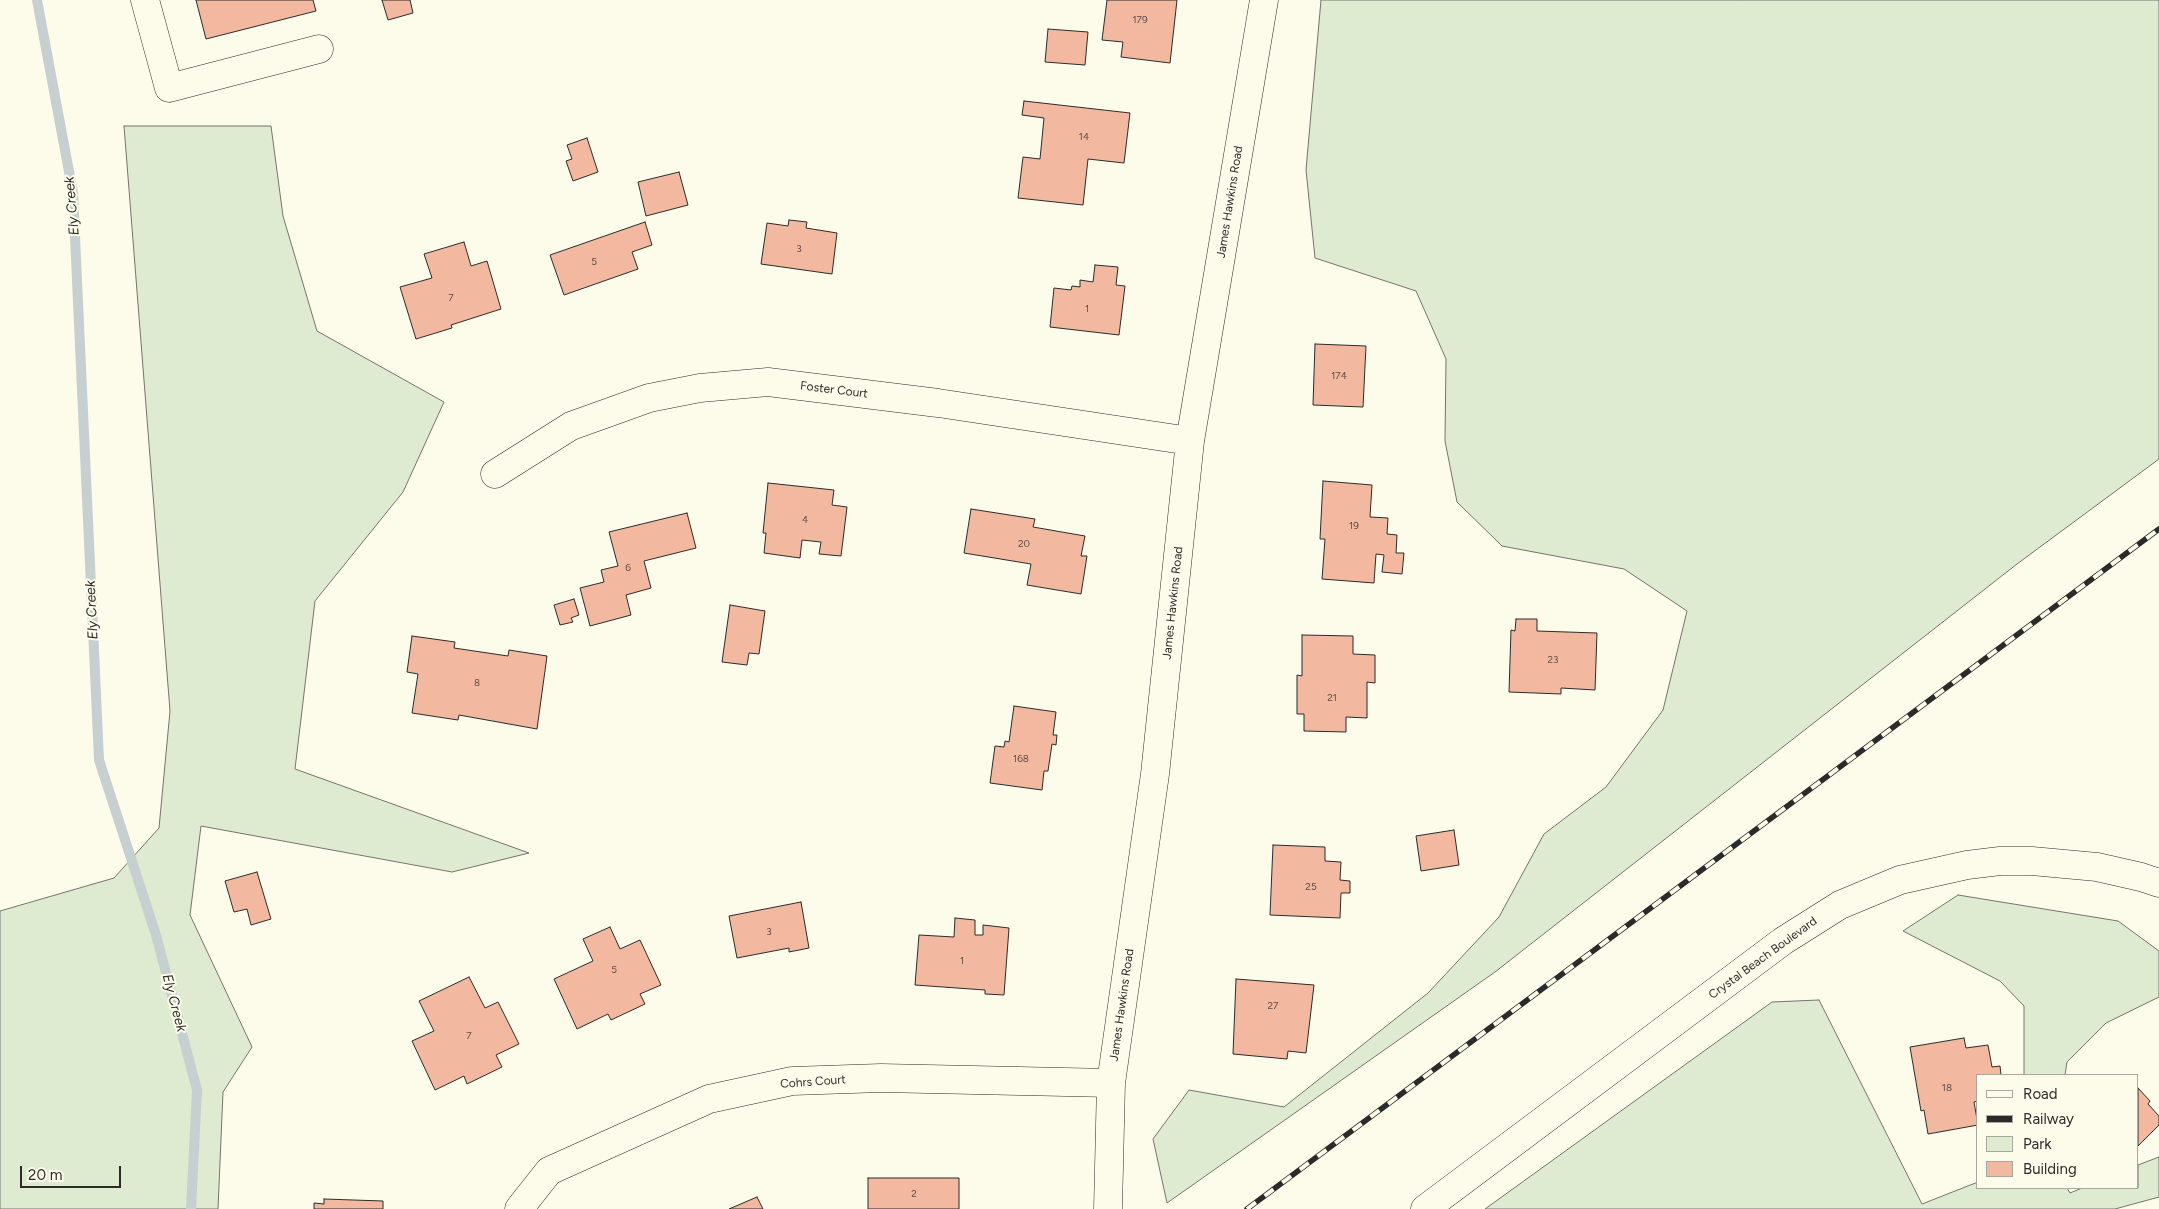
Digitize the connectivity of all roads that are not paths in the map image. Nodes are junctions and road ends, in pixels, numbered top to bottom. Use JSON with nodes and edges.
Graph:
{"nodes":[{"id":1,"x":145,"y":0,"type":"edge"},
{"id":2,"x":1264,"y":0,"type":"edge"},
{"id":3,"x":319,"y":49,"type":"dead end"},
{"id":4,"x":1190,"y":441,"type":"junction"},
{"id":5,"x":495,"y":474,"type":"dead end"},
{"id":6,"x":2159,"y":883,"type":"edge"},
{"id":7,"x":1111,"y":1083,"type":"junction"},
{"id":8,"x":519,"y":1209,"type":"edge"},
{"id":9,"x":1108,"y":1209,"type":"edge"},
{"id":10,"x":1425,"y":1209,"type":"edge"}],
"edges":[{"from":1,"to":3,"type":"street"},
{"from":2,"to":4,"type":"street","name":"James Hawkins Road"},
{"from":4,"to":5,"type":"street","name":"Foster Court"},
{"from":4,"to":7,"type":"street","name":"James Hawkins Road"},
{"from":6,"to":10,"type":"street","name":"Crystal Beach Boulevard"},
{"from":7,"to":8,"type":"street","name":"Cohrs Court"},
{"from":7,"to":9,"type":"street","name":"James Hawkins Road"}]}
